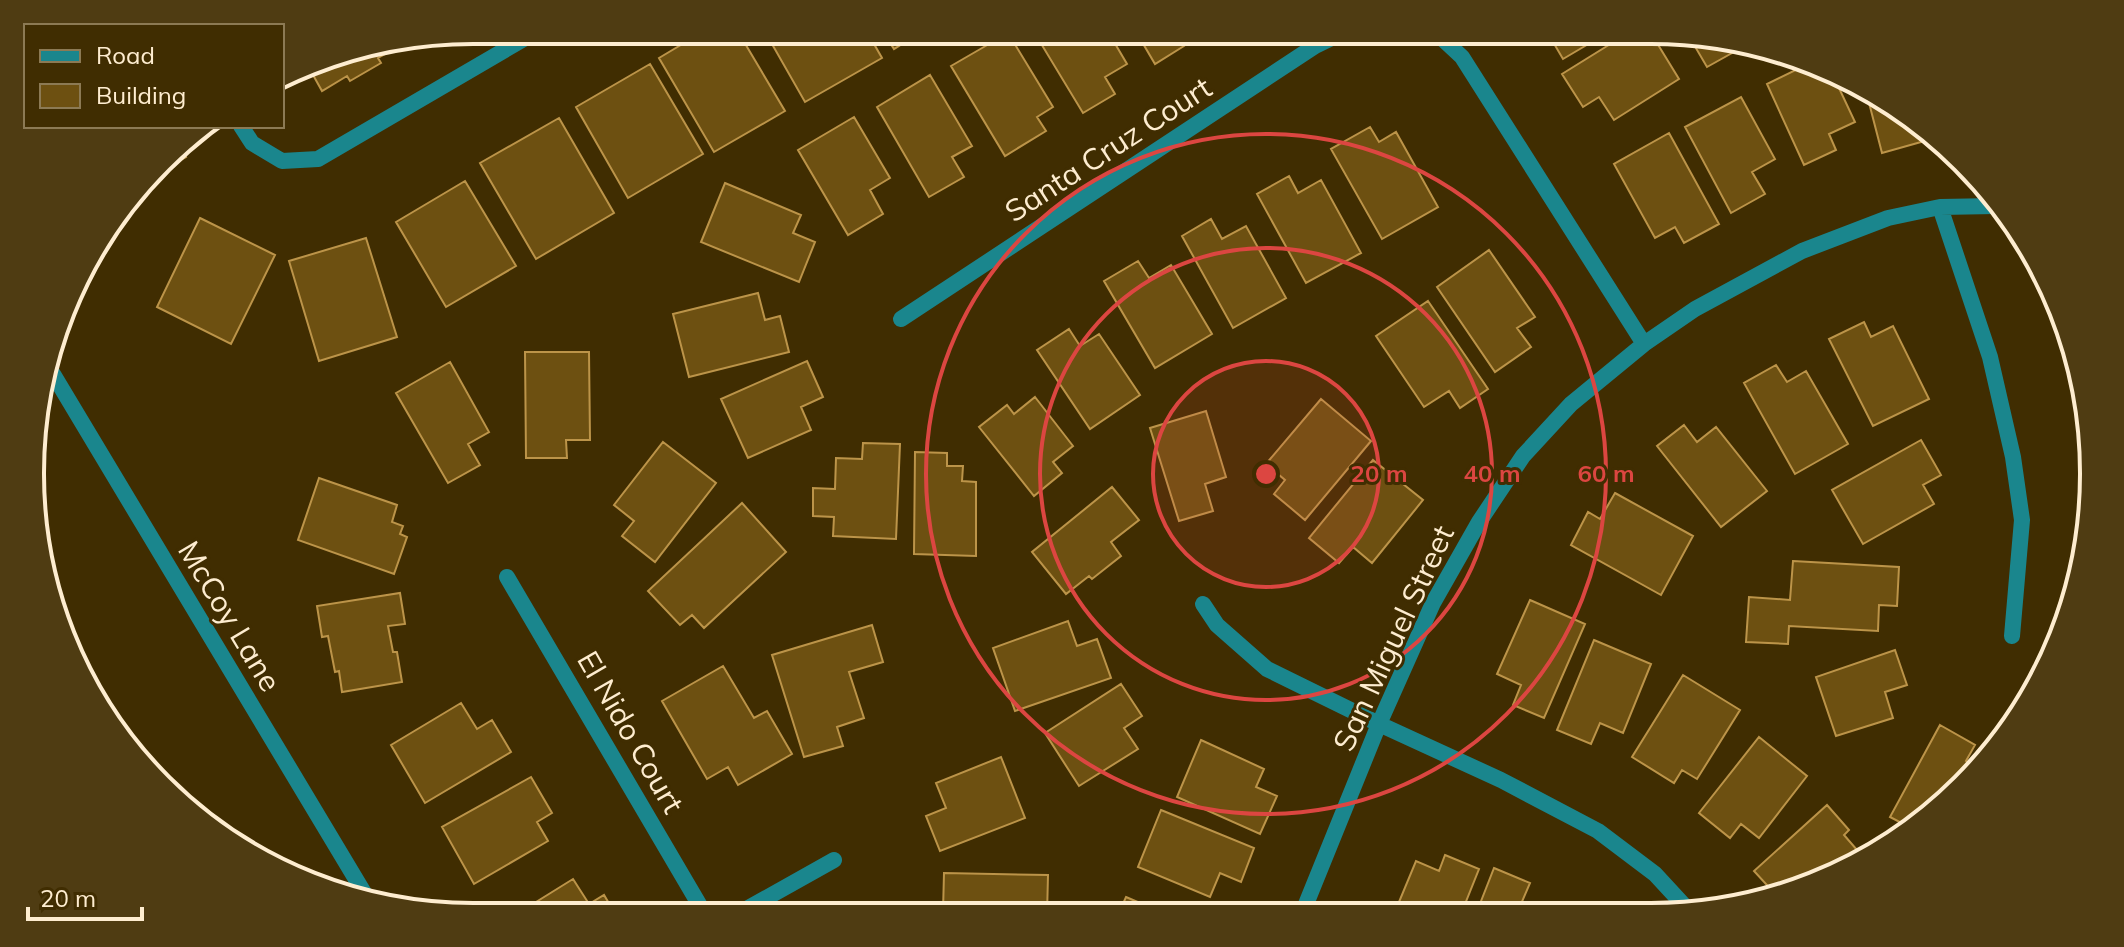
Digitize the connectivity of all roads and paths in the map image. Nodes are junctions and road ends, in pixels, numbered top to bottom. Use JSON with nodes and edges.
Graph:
{"nodes":[{"id":1,"x":515,"y":44,"type":"edge"},
{"id":2,"x":1319,"y":44,"type":"edge"},
{"id":3,"x":1448,"y":44,"type":"edge"},
{"id":4,"x":242,"y":128,"type":"edge"},
{"id":5,"x":1986,"y":206,"type":"edge"},
{"id":6,"x":1940,"y":207,"type":"junction"},
{"id":7,"x":901,"y":319,"type":"dead end"},
{"id":8,"x":1644,"y":344,"type":"junction"},
{"id":9,"x":55,"y":378,"type":"edge"},
{"id":10,"x":507,"y":577,"type":"dead end"},
{"id":11,"x":1203,"y":604,"type":"dead end"},
{"id":12,"x":2012,"y":636,"type":"dead end"},
{"id":13,"x":1379,"y":724,"type":"junction"},
{"id":14,"x":834,"y":860,"type":"dead end"},
{"id":15,"x":361,"y":888,"type":"edge"},
{"id":16,"x":1681,"y":902,"type":"edge"},
{"id":17,"x":698,"y":903,"type":"edge"},
{"id":18,"x":757,"y":903,"type":"edge"},
{"id":19,"x":1306,"y":903,"type":"edge"}],
"edges":[{"from":1,"to":4,"type":"street"},
{"from":2,"to":7,"type":"street","name":"Santa Cruz Court"},
{"from":3,"to":8,"type":"street"},
{"from":5,"to":6,"type":"street","name":"San Miguel Street"},
{"from":6,"to":8,"type":"street","name":"San Miguel Street"},
{"from":6,"to":12,"type":"street"},
{"from":8,"to":13,"type":"street","name":"San Miguel Street"},
{"from":9,"to":15,"type":"street","name":"McCoy Lane"},
{"from":10,"to":17,"type":"street","name":"El Nido Court"},
{"from":11,"to":13,"type":"street"},
{"from":13,"to":16,"type":"street"},
{"from":13,"to":19,"type":"street","name":"San Miguel Street"},
{"from":14,"to":18,"type":"street"}]}
